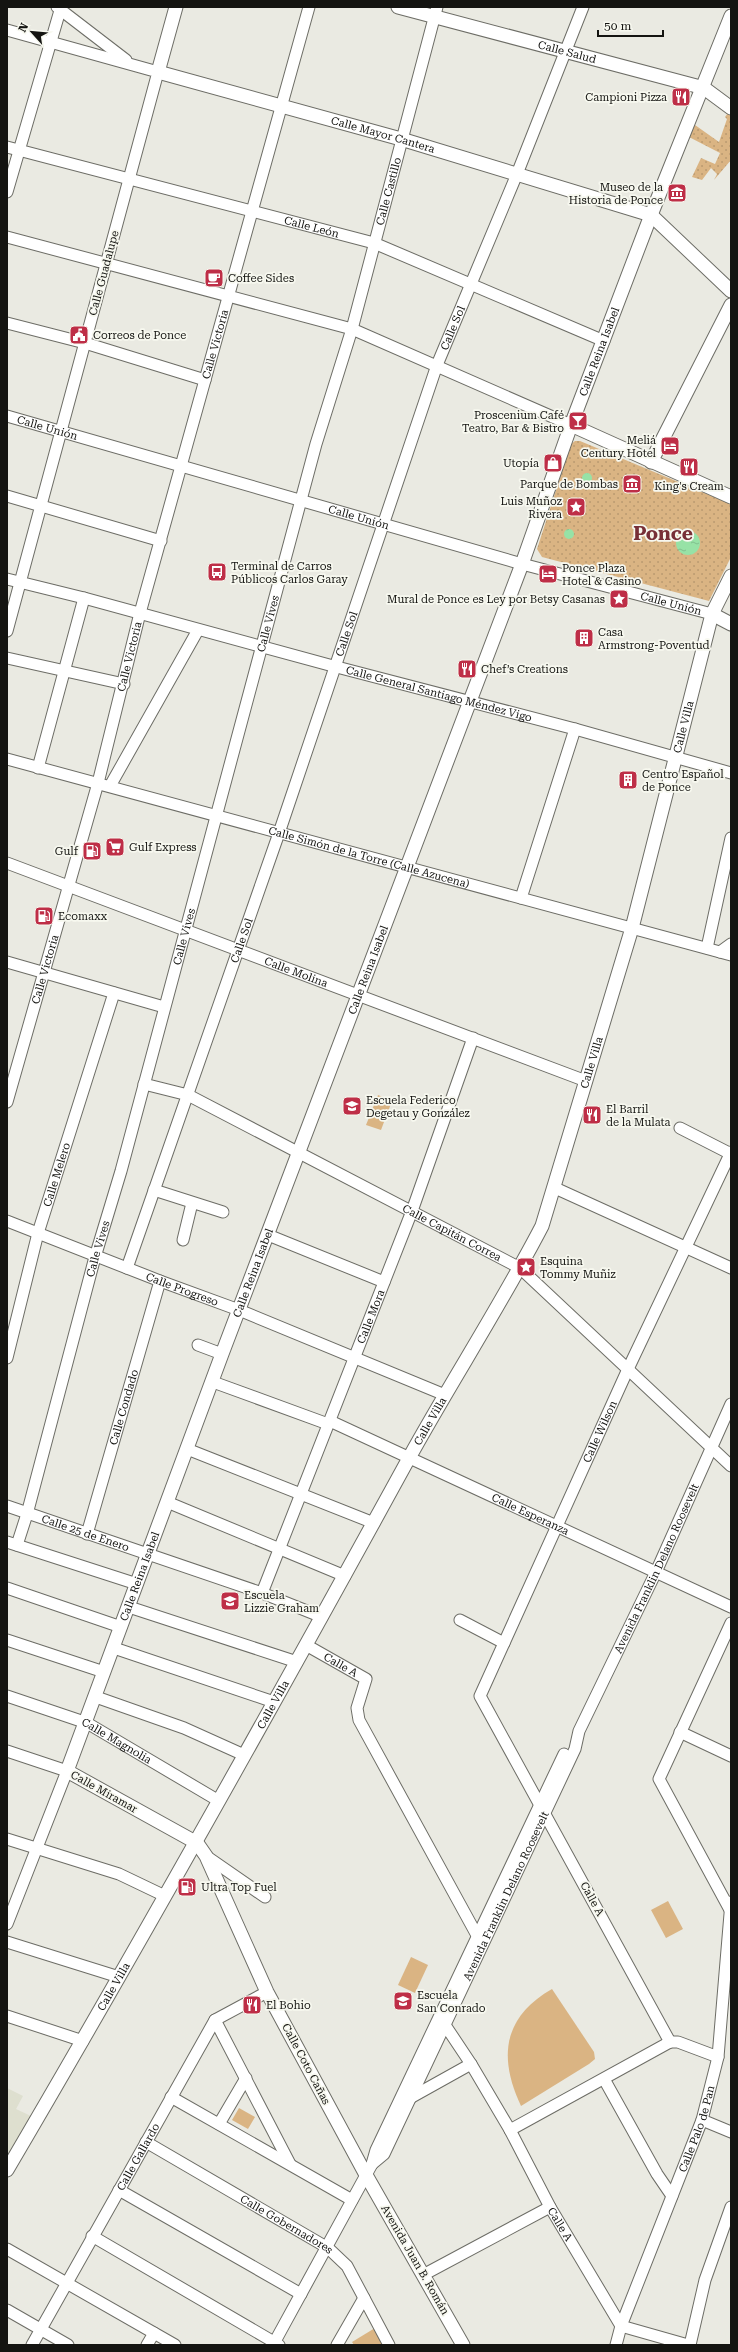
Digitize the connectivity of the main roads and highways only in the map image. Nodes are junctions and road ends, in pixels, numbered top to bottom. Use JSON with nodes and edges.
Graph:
{"nodes":[{"id":1,"x":176,"y":7,"type":"edge"},
{"id":2,"x":398,"y":7,"type":"edge"},
{"id":3,"x":436,"y":12,"type":"edge"},
{"id":4,"x":731,"y":16,"type":"edge"},
{"id":5,"x":158,"y":72,"type":"joint"},
{"id":6,"x":704,"y":88,"type":"junction"},
{"id":7,"x":731,"y":108,"type":"edge"},
{"id":8,"x":651,"y":215,"type":"junction"},
{"id":9,"x":731,"y":291,"type":"edge"},
{"id":10,"x":731,"y":306,"type":"edge"},
{"id":11,"x":571,"y":425,"type":"junction"},
{"id":12,"x":651,"y":462,"type":"junction"},
{"id":13,"x":731,"y":497,"type":"edge"},
{"id":14,"x":731,"y":576,"type":"edge"},
{"id":15,"x":712,"y":614,"type":"junction"},
{"id":16,"x":731,"y":624,"type":"edge"},
{"id":17,"x":67,"y":1771,"type":"joint"},
{"id":18,"x":197,"y":1843,"type":"junction"},
{"id":19,"x":7,"y":2170,"type":"edge"},
{"id":20,"x":366,"y":2176,"type":"joint"},
{"id":21,"x":463,"y":2345,"type":"edge"}],
"edges":[{"from":1,"to":5,"type":"main road","name":"Calle Guadalupe"},
{"from":2,"to":3,"type":"main road","name":"Calle Salud"},
{"from":3,"to":6,"type":"main road","name":"Calle Salud"},
{"from":4,"to":6,"type":"main road","name":"Calle Reina Isabel"},
{"from":5,"to":8,"type":"main road","name":"Calle Mayor Cantera"},
{"from":6,"to":7,"type":"main road","name":"Calle Salud"},
{"from":6,"to":8,"type":"main road","name":"Calle Reina Isabel"},
{"from":8,"to":9,"type":"main road","name":"Calle Mayor Cantera"},
{"from":8,"to":11,"type":"main road","name":"Calle Reina Isabel"},
{"from":10,"to":12,"type":"main road"},
{"from":11,"to":12,"type":"main road"},
{"from":11,"to":17,"type":"main road","name":"Calle Reina Isabel"},
{"from":12,"to":13,"type":"main road"},
{"from":14,"to":15,"type":"main road","name":"Calle Villa"},
{"from":15,"to":16,"type":"main road"},
{"from":15,"to":18,"type":"main road","name":"Calle Villa"},
{"from":17,"to":18,"type":"main road","name":"Calle Miramar"},
{"from":18,"to":19,"type":"main road","name":"Calle Villa"},
{"from":18,"to":20,"type":"main road","name":"Calle Coto Cañas"},
{"from":20,"to":21,"type":"main road","name":"Avenida Juan B. Román"}]}
